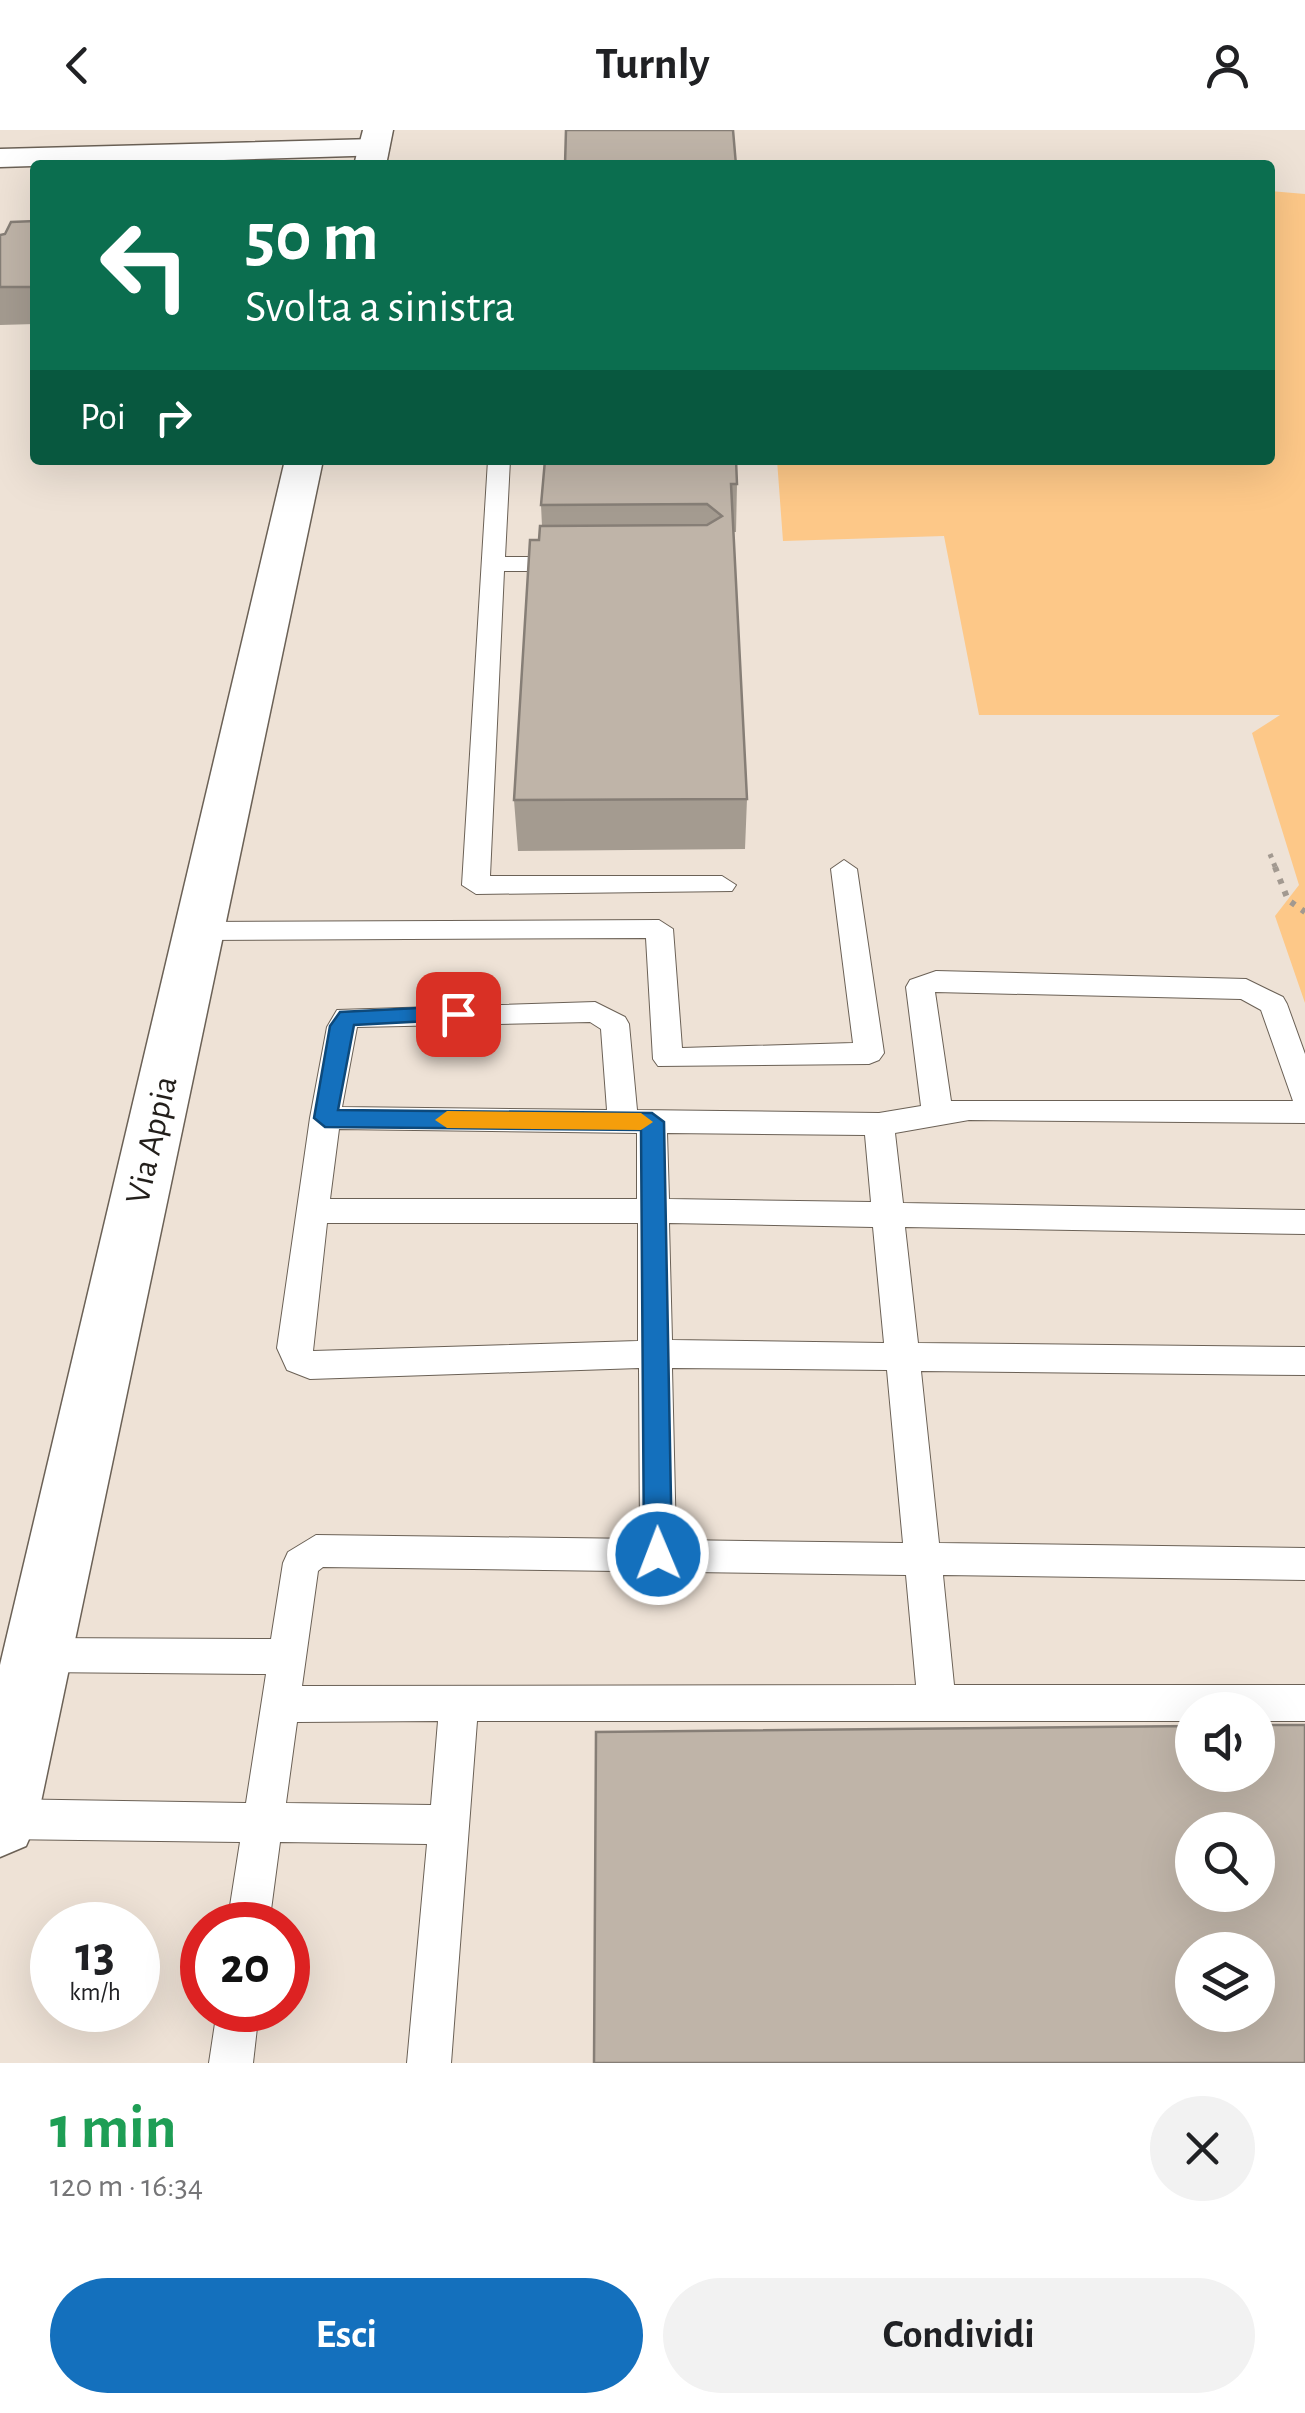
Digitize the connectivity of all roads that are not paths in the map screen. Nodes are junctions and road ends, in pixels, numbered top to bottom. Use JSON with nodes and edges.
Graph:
{"nodes":[{"id":1,"x":374,"y":148,"type":"edge"},
{"id":2,"x":0,"y":158,"type":"edge"},
{"id":3,"x":303,"y":465,"type":"edge"},
{"id":4,"x":498,"y":465,"type":"edge"},
{"id":5,"x":494,"y":564,"type":"junction"},
{"id":6,"x":590,"y":564,"type":"edge"},
{"id":7,"x":844,"y":868,"type":"dead end"},
{"id":8,"x":722,"y":885,"type":"dead end"},
{"id":9,"x":199,"y":931,"type":"junction"},
{"id":10,"x":1305,"y":1096,"type":"edge"},
{"id":11,"x":937,"y":1111,"type":"junction"},
{"id":12,"x":1305,"y":1112,"type":"edge"},
{"id":13,"x":325,"y":1118,"type":"junction"},
{"id":14,"x":638,"y":1122,"type":"junction"},
{"id":15,"x":880,"y":1124,"type":"junction"},
{"id":16,"x":654,"y":1211,"type":"junction"},
{"id":17,"x":312,"y":1212,"type":"junction"},
{"id":18,"x":889,"y":1217,"type":"junction"},
{"id":19,"x":1305,"y":1222,"type":"edge"},
{"id":20,"x":656,"y":1354,"type":"junction"},
{"id":21,"x":904,"y":1356,"type":"junction"},
{"id":22,"x":1305,"y":1361,"type":"edge"},
{"id":23,"x":658,"y":1554,"type":"junction"},
{"id":24,"x":925,"y":1558,"type":"junction"},
{"id":25,"x":1305,"y":1564,"type":"edge"},
{"id":26,"x":37,"y":1655,"type":"junction"},
{"id":27,"x":288,"y":1657,"type":"junction"},
{"id":28,"x":459,"y":1702,"type":"junction"},
{"id":29,"x":1305,"y":1702,"type":"edge"},
{"id":30,"x":937,"y":1703,"type":"junction"},
{"id":31,"x":280,"y":1704,"type":"junction"},
{"id":32,"x":0,"y":1820,"type":"edge"},
{"id":33,"x":260,"y":1823,"type":"junction"},
{"id":34,"x":446,"y":1825,"type":"junction"},
{"id":35,"x":251,"y":1902,"type":"edge"},
{"id":36,"x":236,"y":2032,"type":"edge"},
{"id":37,"x":232,"y":2063,"type":"edge"},
{"id":38,"x":429,"y":2063,"type":"edge"}],
"edges":[{"from":1,"to":2,"type":"street"},
{"from":3,"to":9,"type":"street","name":"Via Appia"},
{"from":4,"to":5,"type":"lane"},
{"from":5,"to":6,"type":"lane"},
{"from":5,"to":8,"type":"lane"},
{"from":7,"to":9,"type":"lane"},
{"from":9,"to":26,"type":"street","name":"Via Appia"},
{"from":10,"to":11,"type":"lane"},
{"from":11,"to":12,"type":"lane"},
{"from":11,"to":15,"type":"lane"},
{"from":13,"to":14,"type":"lane"},
{"from":13,"to":14,"type":"lane"},
{"from":13,"to":17,"type":"lane"},
{"from":14,"to":15,"type":"lane"},
{"from":14,"to":16,"type":"lane"},
{"from":15,"to":18,"type":"lane"},
{"from":16,"to":17,"type":"lane"},
{"from":16,"to":18,"type":"lane"},
{"from":16,"to":20,"type":"lane"},
{"from":17,"to":20,"type":"lane"},
{"from":18,"to":19,"type":"lane"},
{"from":18,"to":21,"type":"lane"},
{"from":20,"to":21,"type":"lane"},
{"from":20,"to":23,"type":"lane"},
{"from":21,"to":22,"type":"lane"},
{"from":21,"to":24,"type":"lane"},
{"from":23,"to":24,"type":"lane"},
{"from":23,"to":27,"type":"lane"},
{"from":24,"to":25,"type":"lane"},
{"from":24,"to":30,"type":"lane"},
{"from":26,"to":27,"type":"lane"},
{"from":26,"to":32,"type":"street","name":"Via Appia"},
{"from":27,"to":31,"type":"lane"},
{"from":28,"to":30,"type":"lane"},
{"from":28,"to":31,"type":"lane"},
{"from":28,"to":34,"type":"lane"},
{"from":29,"to":30,"type":"lane"},
{"from":31,"to":33,"type":"lane"},
{"from":32,"to":33,"type":"lane"},
{"from":33,"to":34,"type":"lane"},
{"from":33,"to":35,"type":"lane"},
{"from":34,"to":38,"type":"lane"},
{"from":36,"to":37,"type":"lane"}]}
